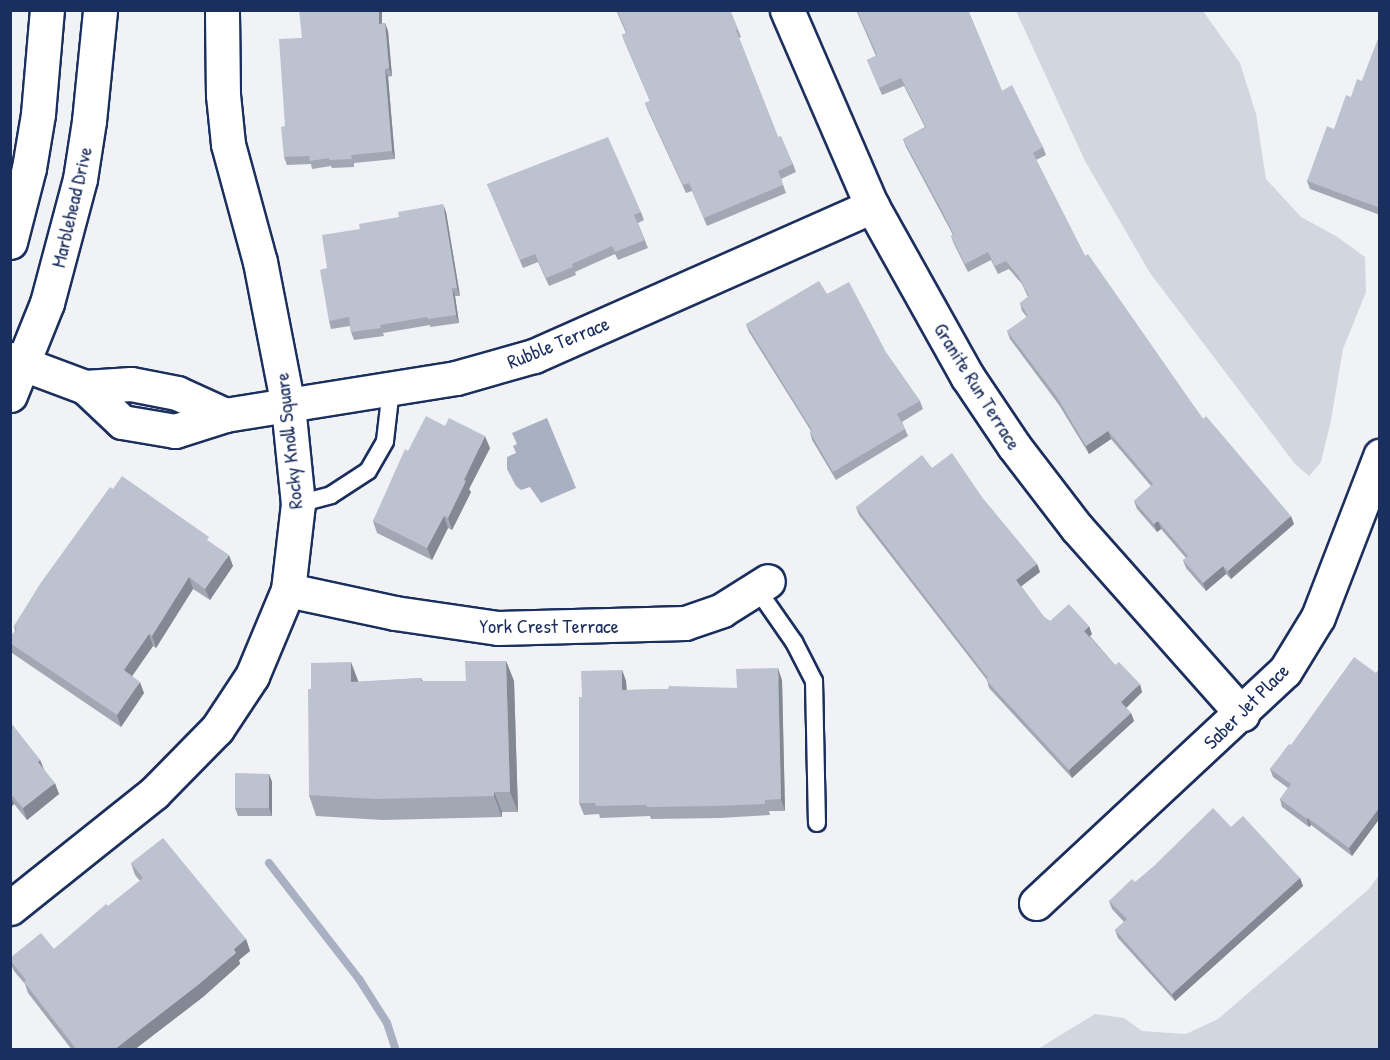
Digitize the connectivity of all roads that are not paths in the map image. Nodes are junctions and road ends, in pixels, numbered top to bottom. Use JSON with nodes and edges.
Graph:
{"nodes":[{"id":1,"x":47,"y":10,"type":"edge"},
{"id":2,"x":100,"y":10,"type":"edge"},
{"id":3,"x":222,"y":10,"type":"edge"},
{"id":4,"x":787,"y":10,"type":"edge"},
{"id":5,"x":872,"y":206,"type":"junction"},
{"id":6,"x":10,"y":242,"type":"edge"},
{"id":7,"x":18,"y":362,"type":"edge"},
{"id":8,"x":392,"y":389,"type":"junction"},
{"id":9,"x":10,"y":395,"type":"edge"},
{"id":10,"x":288,"y":406,"type":"junction"},
{"id":11,"x":1380,"y":456,"type":"edge"},
{"id":12,"x":298,"y":504,"type":"junction"},
{"id":13,"x":762,"y":585,"type":"joint"},
{"id":14,"x":288,"y":590,"type":"junction"},
{"id":15,"x":1242,"y":714,"type":"junction"},
{"id":16,"x":817,"y":823,"type":"dead end"},
{"id":17,"x":1036,"y":903,"type":"dead end"},
{"id":18,"x":10,"y":908,"type":"edge"}],
"edges":[{"from":1,"to":6,"type":"street"},
{"from":2,"to":7,"type":"street","name":"Marblehead Drive"},
{"from":3,"to":10,"type":"street","name":"Rocky Knoll Square"},
{"from":4,"to":5,"type":"street","name":"Granite Run Terrace"},
{"from":5,"to":8,"type":"street","name":"Rubble Terrace"},
{"from":5,"to":15,"type":"street","name":"Granite Run Terrace"},
{"from":7,"to":9,"type":"street","name":"Marblehead Drive"},
{"from":7,"to":10,"type":"street","name":"Rubble Terrace"},
{"from":8,"to":10,"type":"street","name":"Rubble Terrace"},
{"from":8,"to":12,"type":"lane"},
{"from":10,"to":12,"type":"street","name":"Rocky Knoll Square"},
{"from":11,"to":15,"type":"street","name":"Saber Jet Place"},
{"from":12,"to":14,"type":"street","name":"Rocky Knoll Square"},
{"from":13,"to":14,"type":"street","name":"York Crest Terrace"},
{"from":13,"to":16,"type":"lane"},
{"from":14,"to":18,"type":"street","name":"Rocky Knoll Square"},
{"from":15,"to":17,"type":"street","name":"Saber Jet Place"}]}
